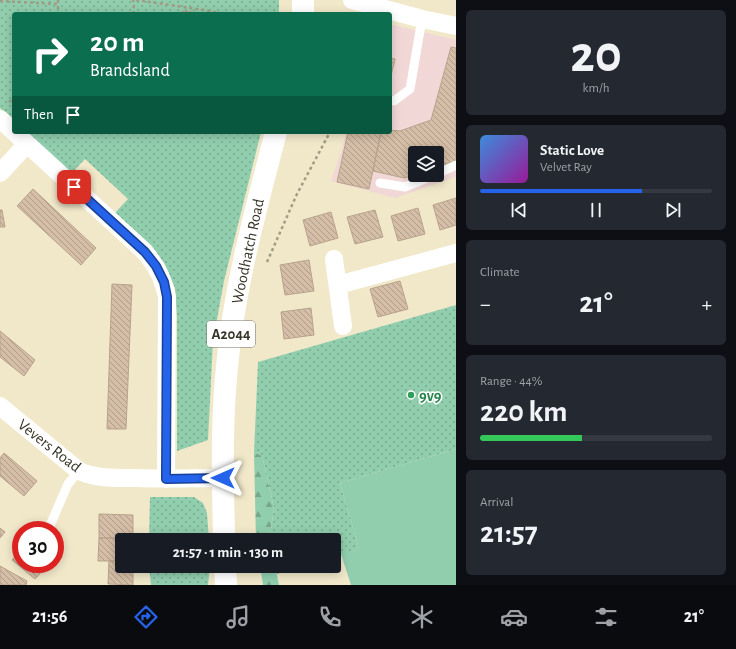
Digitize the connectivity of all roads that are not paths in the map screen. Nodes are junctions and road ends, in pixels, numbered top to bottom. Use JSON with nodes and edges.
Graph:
{"nodes":[{"id":1,"x":303,"y":0,"type":"edge"},
{"id":2,"x":352,"y":0,"type":"edge"},
{"id":3,"x":303,"y":12,"type":"edge"},
{"id":4,"x":422,"y":19,"type":"junction"},
{"id":5,"x":456,"y":26,"type":"edge"},
{"id":6,"x":392,"y":100,"type":"edge"},
{"id":7,"x":0,"y":119,"type":"edge"},
{"id":8,"x":12,"y":130,"type":"edge"},
{"id":9,"x":16,"y":134,"type":"edge"},
{"id":10,"x":275,"y":134,"type":"edge"},
{"id":11,"x":27,"y":144,"type":"junction"},
{"id":12,"x":456,"y":165,"type":"edge"},
{"id":13,"x":444,"y":171,"type":"edge"},
{"id":14,"x":0,"y":174,"type":"edge"},
{"id":15,"x":417,"y":182,"type":"edge"},
{"id":16,"x":380,"y":183,"type":"dead end"},
{"id":17,"x":456,"y":253,"type":"edge"},
{"id":18,"x":334,"y":259,"type":"dead end"},
{"id":19,"x":338,"y":285,"type":"junction"},
{"id":20,"x":343,"y":326,"type":"dead end"},
{"id":21,"x":0,"y":406,"type":"edge"},
{"id":22,"x":79,"y":471,"type":"junction"},
{"id":23,"x":223,"y":478,"type":"junction"},
{"id":24,"x":166,"y":479,"type":"junction"},
{"id":25,"x":52,"y":521,"type":"edge"},
{"id":26,"x":224,"y":533,"type":"edge"},
{"id":27,"x":225,"y":573,"type":"edge"},
{"id":28,"x":226,"y":585,"type":"edge"}],
"edges":[{"from":1,"to":3,"type":"main road"},
{"from":2,"to":4,"type":"street"},
{"from":4,"to":5,"type":"street"},
{"from":4,"to":6,"type":"lane"},
{"from":7,"to":8,"type":"street"},
{"from":9,"to":11,"type":"street"},
{"from":10,"to":23,"type":"main road","name":"Woodhatch Road","number":"A2044"},
{"from":11,"to":14,"type":"street"},
{"from":11,"to":24,"type":"street"},
{"from":12,"to":13,"type":"lane"},
{"from":15,"to":16,"type":"lane"},
{"from":17,"to":19,"type":"street"},
{"from":18,"to":19,"type":"street"},
{"from":19,"to":20,"type":"street"},
{"from":21,"to":22,"type":"street","name":"Vevers Road"},
{"from":22,"to":24,"type":"street","name":"Vevers Road"},
{"from":22,"to":25,"type":"lane"},
{"from":23,"to":24,"type":"street","name":"Vevers Road"},
{"from":23,"to":26,"type":"main road","name":"Woodhatch Road","number":"A2044"},
{"from":27,"to":28,"type":"main road"}]}
